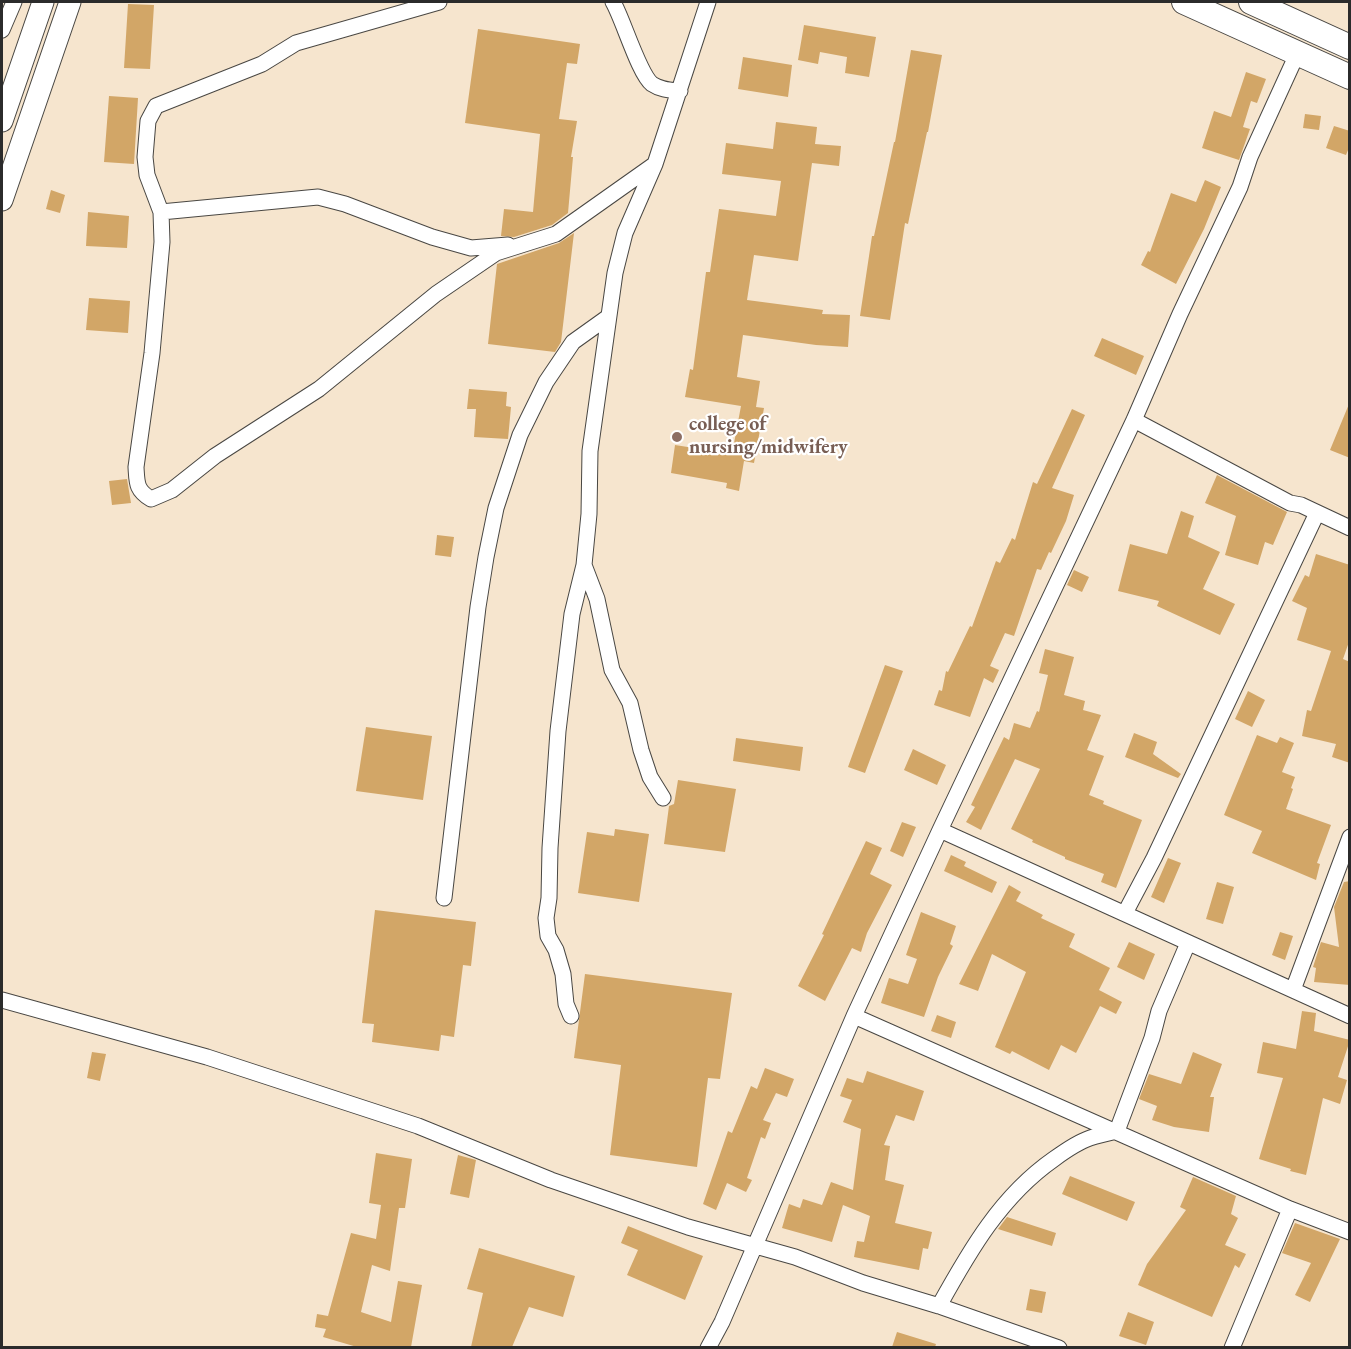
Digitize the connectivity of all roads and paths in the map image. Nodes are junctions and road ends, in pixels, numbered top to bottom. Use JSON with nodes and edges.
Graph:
{"nodes":[{"id":1,"x":14,"y":2,"type":"edge"},
{"id":2,"x":43,"y":2,"type":"edge"},
{"id":3,"x":70,"y":2,"type":"edge"},
{"id":4,"x":439,"y":2,"type":"edge"},
{"id":5,"x":613,"y":2,"type":"edge"},
{"id":6,"x":708,"y":2,"type":"edge"},
{"id":7,"x":1184,"y":2,"type":"edge"},
{"id":8,"x":1251,"y":2,"type":"edge"},
{"id":9,"x":2,"y":30,"type":"edge"},
{"id":10,"x":1350,"y":47,"type":"edge"},
{"id":11,"x":1298,"y":52,"type":"junction"},
{"id":12,"x":1350,"y":77,"type":"edge"},
{"id":13,"x":680,"y":91,"type":"junction"},
{"id":14,"x":2,"y":121,"type":"edge"},
{"id":15,"x":655,"y":164,"type":"junction"},
{"id":16,"x":2,"y":200,"type":"edge"},
{"id":17,"x":161,"y":212,"type":"junction"},
{"id":18,"x":525,"y":243,"type":"junction"},
{"id":19,"x":608,"y":317,"type":"junction"},
{"id":20,"x":1134,"y":420,"type":"junction"},
{"id":21,"x":1317,"y":513,"type":"junction"},
{"id":22,"x":1350,"y":528,"type":"edge"},
{"id":23,"x":584,"y":565,"type":"junction"},
{"id":24,"x":663,"y":798,"type":"dead end"},
{"id":25,"x":940,"y":830,"type":"junction"},
{"id":26,"x":1350,"y":837,"type":"edge"},
{"id":27,"x":444,"y":898,"type":"dead end"},
{"id":28,"x":1125,"y":913,"type":"junction"},
{"id":29,"x":1188,"y":943,"type":"junction"},
{"id":30,"x":1293,"y":990,"type":"junction"},
{"id":31,"x":2,"y":1000,"type":"edge"},
{"id":32,"x":571,"y":1016,"type":"dead end"},
{"id":33,"x":854,"y":1016,"type":"junction"},
{"id":34,"x":1350,"y":1016,"type":"edge"},
{"id":35,"x":1117,"y":1131,"type":"junction"},
{"id":36,"x":1290,"y":1209,"type":"junction"},
{"id":37,"x":1350,"y":1233,"type":"edge"},
{"id":38,"x":754,"y":1246,"type":"junction"},
{"id":39,"x":939,"y":1306,"type":"junction"},
{"id":40,"x":708,"y":1347,"type":"edge"},
{"id":41,"x":1054,"y":1347,"type":"edge"},
{"id":42,"x":1232,"y":1347,"type":"edge"}],
"edges":[{"from":1,"to":9,"type":"street"},
{"from":2,"to":14,"type":"main road"},
{"from":3,"to":16,"type":"main road"},
{"from":4,"to":17,"type":"street"},
{"from":5,"to":13,"type":"street"},
{"from":6,"to":13,"type":"street"},
{"from":7,"to":11,"type":"main road"},
{"from":8,"to":10,"type":"main road"},
{"from":11,"to":12,"type":"main road"},
{"from":11,"to":20,"type":"street"},
{"from":13,"to":15,"type":"street"},
{"from":15,"to":18,"type":"street"},
{"from":15,"to":19,"type":"street"},
{"from":17,"to":18,"type":"street"},
{"from":17,"to":18,"type":"street"},
{"from":19,"to":23,"type":"street"},
{"from":19,"to":27,"type":"street"},
{"from":20,"to":21,"type":"street"},
{"from":20,"to":25,"type":"street"},
{"from":21,"to":22,"type":"street"},
{"from":21,"to":28,"type":"street"},
{"from":23,"to":24,"type":"street"},
{"from":23,"to":32,"type":"street"},
{"from":25,"to":28,"type":"street"},
{"from":25,"to":33,"type":"street"},
{"from":26,"to":30,"type":"street"},
{"from":28,"to":29,"type":"street"},
{"from":29,"to":30,"type":"street"},
{"from":29,"to":35,"type":"street"},
{"from":30,"to":34,"type":"street"},
{"from":31,"to":38,"type":"street"},
{"from":33,"to":35,"type":"street"},
{"from":33,"to":38,"type":"street"},
{"from":35,"to":36,"type":"street"},
{"from":35,"to":39,"type":"street"},
{"from":36,"to":37,"type":"street"},
{"from":36,"to":42,"type":"street"},
{"from":38,"to":39,"type":"street"},
{"from":38,"to":40,"type":"street"},
{"from":39,"to":41,"type":"street"}]}
